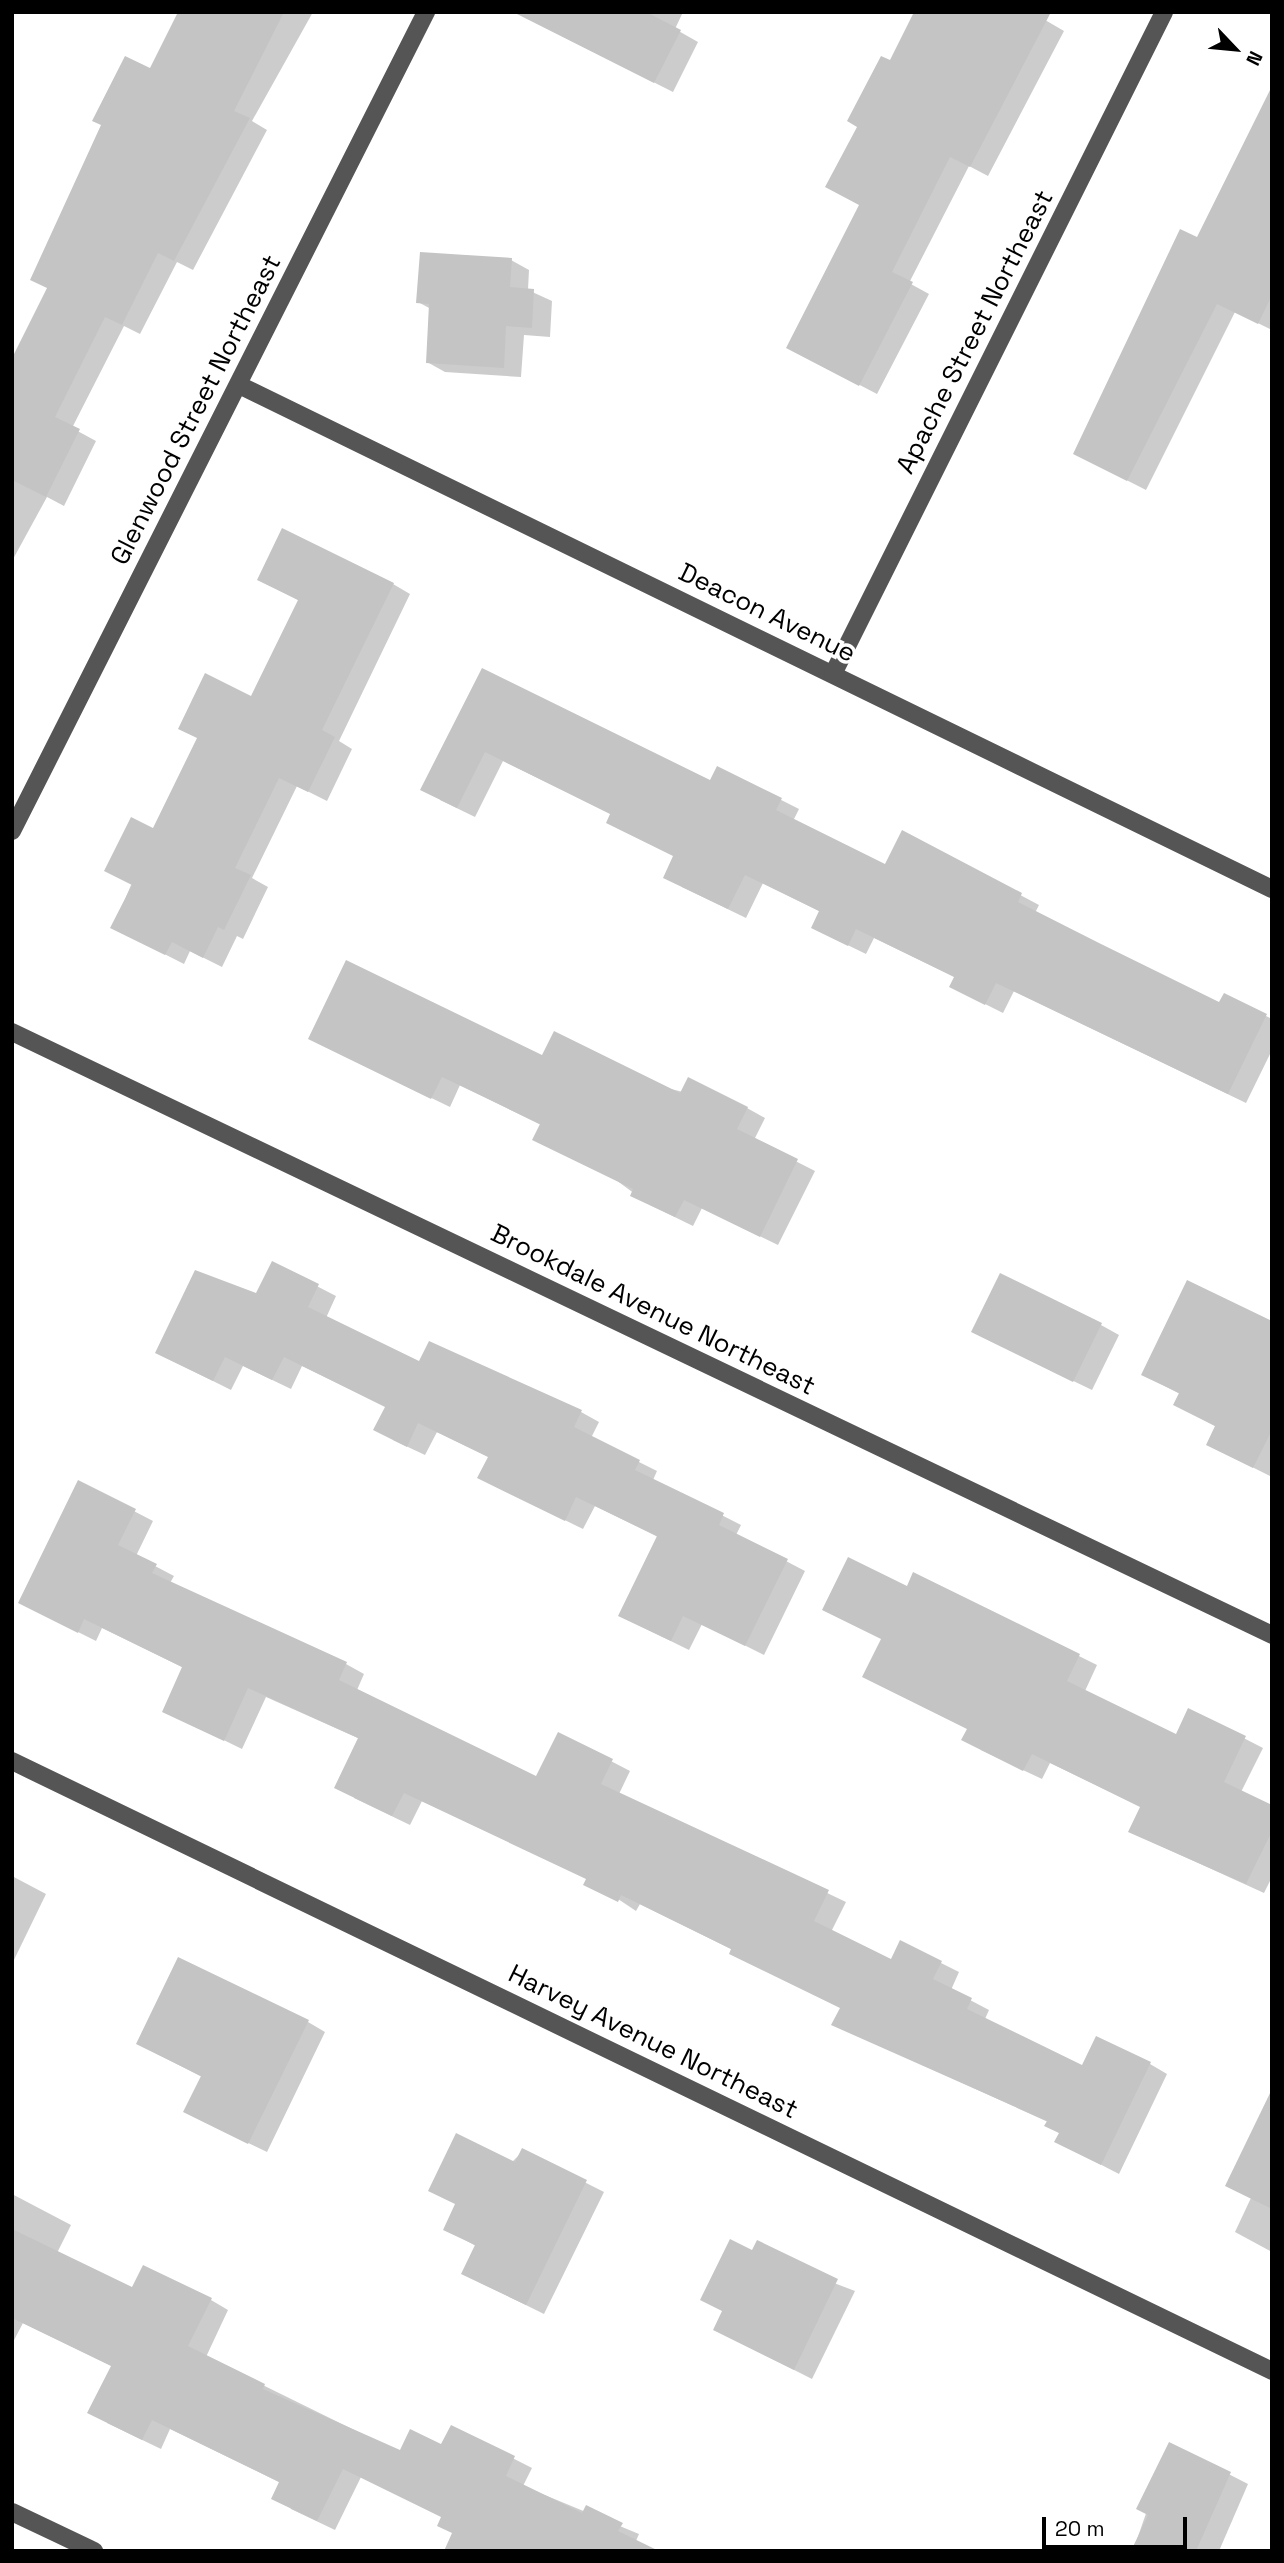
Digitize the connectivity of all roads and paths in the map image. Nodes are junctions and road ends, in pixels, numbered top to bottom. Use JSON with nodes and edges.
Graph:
{"nodes":[{"id":1,"x":426,"y":12,"type":"edge"},
{"id":2,"x":1164,"y":12,"type":"edge"},
{"id":3,"x":239,"y":384,"type":"junction"},
{"id":4,"x":833,"y":674,"type":"junction"},
{"id":5,"x":12,"y":831,"type":"edge"},
{"id":6,"x":1272,"y":889,"type":"edge"},
{"id":7,"x":12,"y":1032,"type":"edge"},
{"id":8,"x":1272,"y":1635,"type":"edge"},
{"id":9,"x":12,"y":1761,"type":"edge"},
{"id":10,"x":1272,"y":2371,"type":"edge"},
{"id":11,"x":12,"y":2512,"type":"edge"},
{"id":12,"x":94,"y":2551,"type":"edge"}],
"edges":[{"from":1,"to":3,"type":"street","name":"Glenwood Street Northeast"},
{"from":2,"to":4,"type":"street","name":"Apache Street Northeast"},
{"from":3,"to":4,"type":"street","name":"Deacon Avenue"},
{"from":3,"to":5,"type":"street","name":"Glenwood Street Northeast"},
{"from":4,"to":6,"type":"street","name":"Deacon Avenue"},
{"from":7,"to":8,"type":"street","name":"Brookdale Avenue Northeast"},
{"from":9,"to":10,"type":"street","name":"Harvey Avenue Northeast"},
{"from":11,"to":12,"type":"street"}]}
